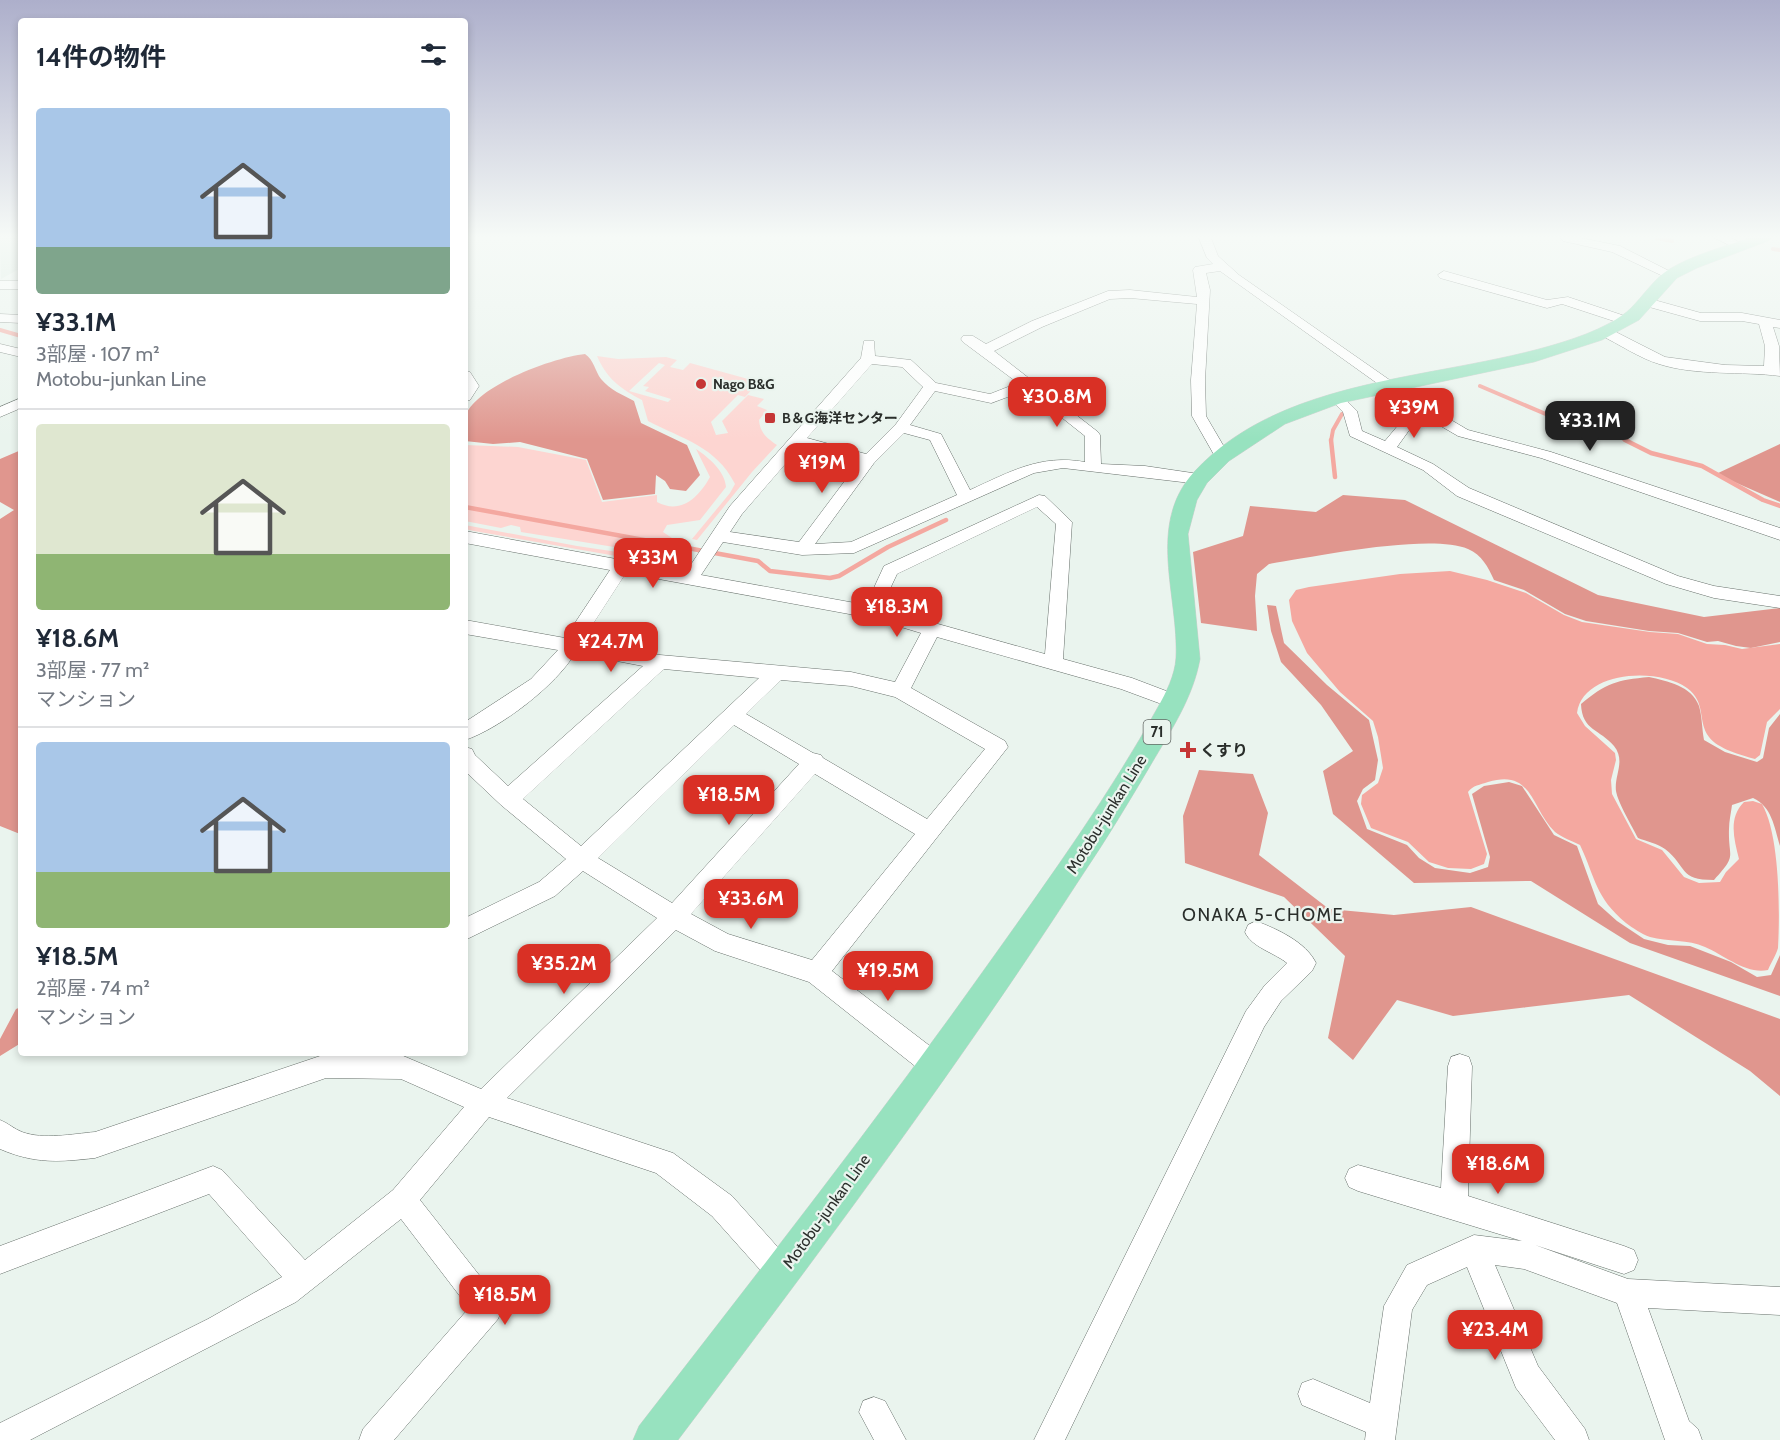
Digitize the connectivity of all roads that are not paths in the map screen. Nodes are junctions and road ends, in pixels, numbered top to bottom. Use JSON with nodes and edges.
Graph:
{"nodes":[{"id":1,"x":1083,"y":305,"type":"edge"},
{"id":2,"x":1203,"y":305,"type":"edge"},
{"id":3,"x":1273,"y":305,"type":"edge"},
{"id":4,"x":1573,"y":305,"type":"edge"},
{"id":5,"x":1643,"y":305,"type":"edge"},
{"id":6,"x":1658,"y":305,"type":"edge"},
{"id":7,"x":0,"y":318,"type":"edge"},
{"id":8,"x":18,"y":319,"type":"edge"},
{"id":9,"x":1764,"y":320,"type":"junction"},
{"id":10,"x":1780,"y":324,"type":"edge"},
{"id":11,"x":1615,"y":327,"type":"junction"},
{"id":12,"x":968,"y":339,"type":"dead end"},
{"id":13,"x":0,"y":348,"type":"edge"},
{"id":14,"x":985,"y":350,"type":"junction"},
{"id":15,"x":18,"y":351,"type":"edge"},
{"id":16,"x":1776,"y":371,"type":"edge"},
{"id":17,"x":1028,"y":384,"type":"junction"},
{"id":18,"x":931,"y":386,"type":"junction"},
{"id":19,"x":1392,"y":386,"type":"junction"},
{"id":20,"x":1336,"y":398,"type":"junction"},
{"id":21,"x":18,"y":404,"type":"edge"},
{"id":22,"x":1428,"y":412,"type":"junction"},
{"id":23,"x":0,"y":413,"type":"edge"},
{"id":24,"x":901,"y":427,"type":"junction"},
{"id":25,"x":798,"y":440,"type":"junction"},
{"id":26,"x":1388,"y":448,"type":"junction"},
{"id":27,"x":1222,"y":457,"type":"junction"},
{"id":28,"x":869,"y":460,"type":"junction"},
{"id":29,"x":1092,"y":468,"type":"junction"},
{"id":30,"x":1199,"y":479,"type":"junction"},
{"id":31,"x":965,"y":496,"type":"junction"},
{"id":32,"x":1780,"y":534,"type":"edge"},
{"id":33,"x":468,"y":538,"type":"edge"},
{"id":34,"x":714,"y":540,"type":"junction"},
{"id":35,"x":802,"y":549,"type":"junction"},
{"id":36,"x":621,"y":566,"type":"junction"},
{"id":37,"x":694,"y":572,"type":"junction"},
{"id":38,"x":1780,"y":602,"type":"edge"},
{"id":39,"x":871,"y":612,"type":"junction"},
{"id":40,"x":468,"y":628,"type":"edge"},
{"id":41,"x":932,"y":629,"type":"junction"},
{"id":42,"x":569,"y":647,"type":"junction"},
{"id":43,"x":660,"y":662,"type":"junction"},
{"id":44,"x":1053,"y":662,"type":"junction"},
{"id":45,"x":777,"y":672,"type":"junction"},
{"id":46,"x":900,"y":691,"type":"junction"},
{"id":47,"x":1175,"y":702,"type":"junction"},
{"id":48,"x":734,"y":716,"type":"junction"},
{"id":49,"x":468,"y":730,"type":"edge"},
{"id":50,"x":468,"y":761,"type":"edge"},
{"id":51,"x":814,"y":761,"type":"junction"},
{"id":52,"x":508,"y":799,"type":"junction"},
{"id":53,"x":930,"y":832,"type":"junction"},
{"id":54,"x":582,"y":859,"type":"junction"},
{"id":55,"x":674,"y":917,"type":"junction"},
{"id":56,"x":468,"y":928,"type":"edge"},
{"id":57,"x":1256,"y":932,"type":"dead end"},
{"id":58,"x":816,"y":973,"type":"junction"},
{"id":59,"x":412,"y":1063,"type":"edge"},
{"id":60,"x":934,"y":1065,"type":"junction"},
{"id":61,"x":1460,"y":1066,"type":"dead end"},
{"id":62,"x":484,"y":1103,"type":"junction"},
{"id":63,"x":0,"y":1133,"type":"edge"},
{"id":64,"x":1358,"y":1178,"type":"dead end"},
{"id":65,"x":404,"y":1200,"type":"junction"},
{"id":66,"x":1454,"y":1205,"type":"junction"},
{"id":67,"x":1536,"y":1222,"type":"junction"},
{"id":68,"x":1474,"y":1249,"type":"junction"},
{"id":69,"x":0,"y":1260,"type":"edge"},
{"id":70,"x":1538,"y":1260,"type":"junction"},
{"id":71,"x":1624,"y":1260,"type":"dead end"},
{"id":72,"x":781,"y":1272,"type":"junction"},
{"id":73,"x":304,"y":1280,"type":"junction"},
{"id":74,"x":1628,"y":1293,"type":"junction"},
{"id":75,"x":1780,"y":1301,"type":"edge"},
{"id":76,"x":1313,"y":1394,"type":"dead end"},
{"id":77,"x":874,"y":1412,"type":"dead end"},
{"id":78,"x":1381,"y":1432,"type":"edge"},
{"id":79,"x":0,"y":1439,"type":"edge"},
{"id":80,"x":374,"y":1440,"type":"edge"},
{"id":81,"x":653,"y":1440,"type":"edge"},
{"id":82,"x":891,"y":1440,"type":"edge"},
{"id":83,"x":1049,"y":1440,"type":"edge"},
{"id":84,"x":1574,"y":1440,"type":"edge"},
{"id":85,"x":1687,"y":1440,"type":"edge"}],
"edges":[{"from":1,"to":14,"type":"street"},
{"from":2,"to":27,"type":"street"},
{"from":3,"to":19,"type":"street"},
{"from":4,"to":11,"type":"street"},
{"from":5,"to":11,"type":"main road","name":"Motobu-junkan Line","number":"71"},
{"from":6,"to":9,"type":"street"},
{"from":7,"to":8,"type":"street"},
{"from":9,"to":10,"type":"street"},
{"from":9,"to":16,"type":"street"},
{"from":11,"to":16,"type":"street"},
{"from":11,"to":19,"type":"main road","name":"Motobu-junkan Line","number":"71"},
{"from":12,"to":14,"type":"street"},
{"from":13,"to":15,"type":"street"},
{"from":14,"to":17,"type":"street"},
{"from":17,"to":18,"type":"street"},
{"from":17,"to":29,"type":"street"},
{"from":18,"to":24,"type":"street"},
{"from":18,"to":25,"type":"street"},
{"from":19,"to":20,"type":"main road","name":"Motobu-junkan Line","number":"71"},
{"from":19,"to":22,"type":"street"},
{"from":20,"to":26,"type":"street"},
{"from":20,"to":27,"type":"main road","name":"Motobu-junkan Line","number":"71"},
{"from":21,"to":23,"type":"street"},
{"from":22,"to":26,"type":"street"},
{"from":22,"to":32,"type":"street"},
{"from":24,"to":28,"type":"street"},
{"from":24,"to":31,"type":"street"},
{"from":25,"to":28,"type":"street"},
{"from":25,"to":34,"type":"street"},
{"from":26,"to":38,"type":"street"},
{"from":27,"to":30,"type":"main road","name":"Motobu-junkan Line","number":"71"},
{"from":28,"to":35,"type":"street"},
{"from":29,"to":30,"type":"street"},
{"from":29,"to":31,"type":"street"},
{"from":30,"to":47,"type":"main road","name":"Motobu-junkan Line","number":"71"},
{"from":31,"to":35,"type":"street"},
{"from":33,"to":36,"type":"street"},
{"from":34,"to":35,"type":"street"},
{"from":34,"to":37,"type":"street"},
{"from":36,"to":37,"type":"street"},
{"from":36,"to":42,"type":"street"},
{"from":37,"to":39,"type":"street"},
{"from":39,"to":41,"type":"street"},
{"from":39,"to":44,"type":"street"},
{"from":40,"to":42,"type":"street"},
{"from":41,"to":44,"type":"street"},
{"from":41,"to":46,"type":"street"},
{"from":42,"to":43,"type":"street"},
{"from":42,"to":49,"type":"street"},
{"from":43,"to":45,"type":"street"},
{"from":43,"to":52,"type":"street"},
{"from":44,"to":47,"type":"street"},
{"from":45,"to":46,"type":"street"},
{"from":45,"to":48,"type":"street"},
{"from":46,"to":53,"type":"street"},
{"from":47,"to":60,"type":"main road","name":"Motobu-junkan Line","number":"71"},
{"from":48,"to":51,"type":"street"},
{"from":48,"to":54,"type":"street"},
{"from":50,"to":52,"type":"street"},
{"from":51,"to":53,"type":"street"},
{"from":51,"to":55,"type":"street"},
{"from":52,"to":54,"type":"street"},
{"from":53,"to":58,"type":"street"},
{"from":54,"to":55,"type":"street"},
{"from":54,"to":56,"type":"street"},
{"from":55,"to":58,"type":"street"},
{"from":55,"to":62,"type":"street"},
{"from":57,"to":83,"type":"street"},
{"from":58,"to":60,"type":"street"},
{"from":59,"to":62,"type":"street"},
{"from":59,"to":63,"type":"street"},
{"from":60,"to":72,"type":"main road","name":"Motobu-junkan Line","number":"71"},
{"from":61,"to":66,"type":"street"},
{"from":62,"to":65,"type":"street"},
{"from":62,"to":72,"type":"street"},
{"from":64,"to":66,"type":"street"},
{"from":65,"to":73,"type":"street"},
{"from":65,"to":80,"type":"street"},
{"from":66,"to":67,"type":"street"},
{"from":67,"to":70,"type":"street"},
{"from":67,"to":71,"type":"street"},
{"from":68,"to":70,"type":"street"},
{"from":68,"to":78,"type":"street"},
{"from":68,"to":84,"type":"street"},
{"from":69,"to":73,"type":"street"},
{"from":70,"to":74,"type":"street"},
{"from":72,"to":81,"type":"main road","name":"Motobu-junkan Line","number":"71"},
{"from":73,"to":79,"type":"street"},
{"from":74,"to":75,"type":"street"},
{"from":74,"to":85,"type":"street"},
{"from":76,"to":78,"type":"street"},
{"from":77,"to":82,"type":"street"}]}
